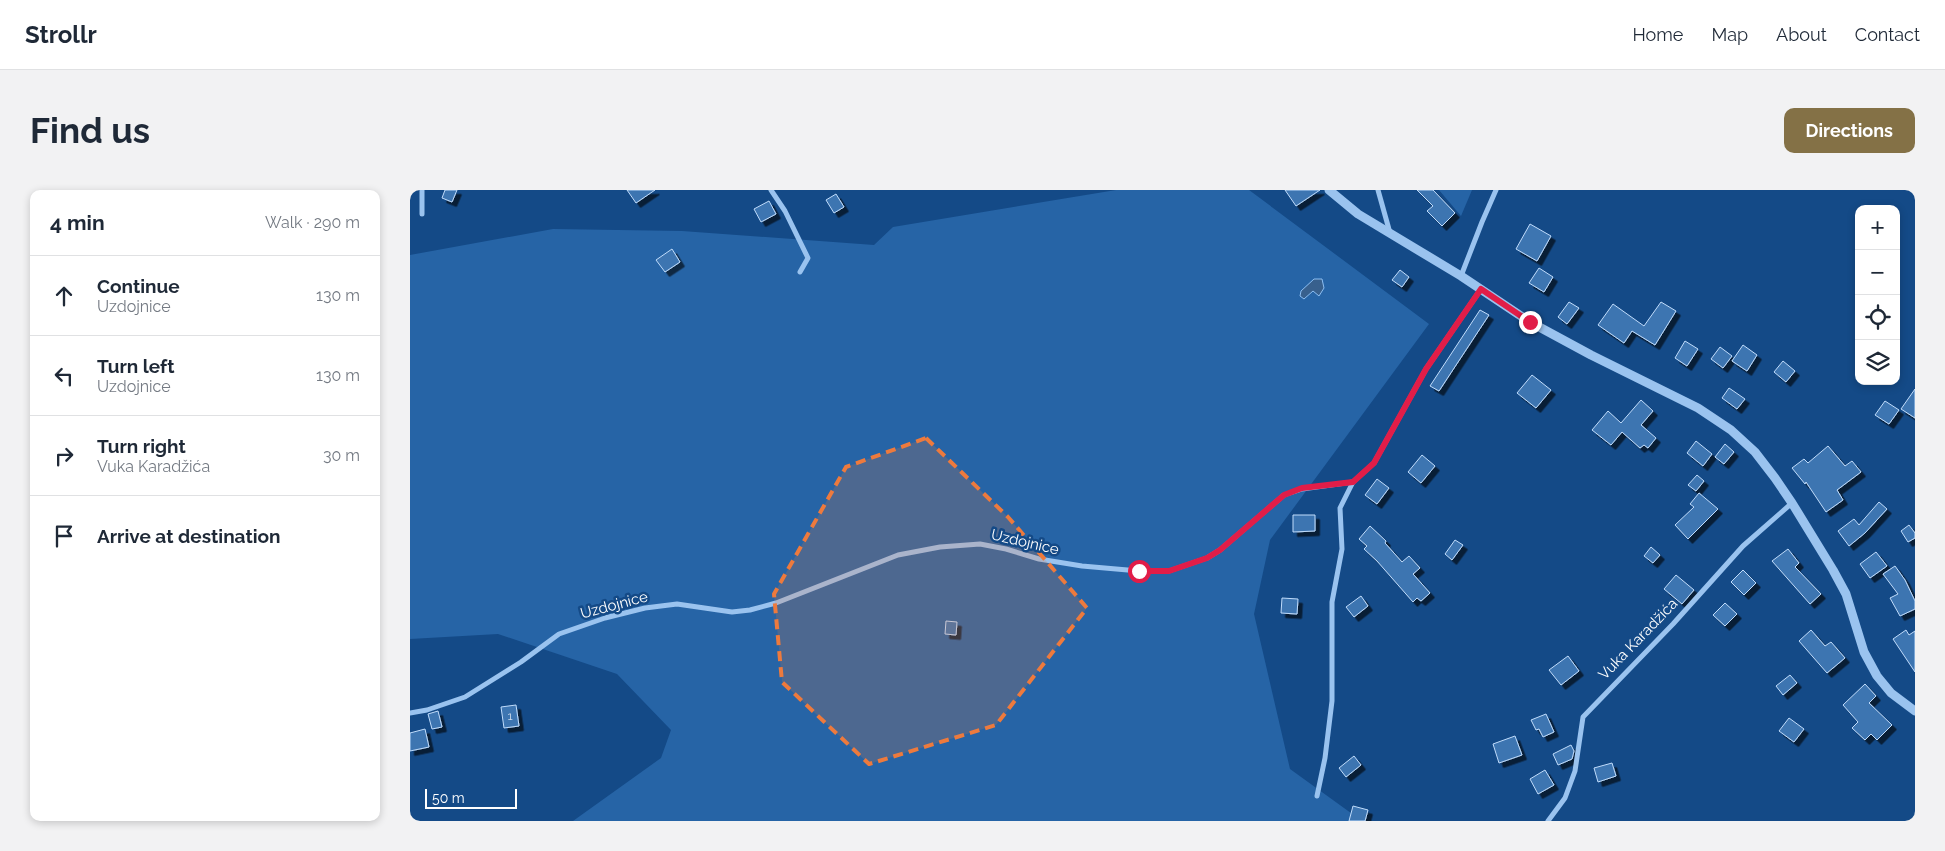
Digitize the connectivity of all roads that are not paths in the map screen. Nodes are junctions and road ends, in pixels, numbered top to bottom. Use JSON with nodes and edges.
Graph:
{"nodes":[{"id":1,"x":422,"y":190,"type":"edge"},
{"id":2,"x":771,"y":190,"type":"edge"},
{"id":3,"x":1328,"y":190,"type":"edge"},
{"id":4,"x":1378,"y":190,"type":"edge"},
{"id":5,"x":1496,"y":190,"type":"edge"},
{"id":6,"x":422,"y":214,"type":"dead end"},
{"id":7,"x":1390,"y":234,"type":"junction"},
{"id":8,"x":800,"y":272,"type":"dead end"},
{"id":9,"x":1461,"y":276,"type":"junction"},
{"id":10,"x":1481,"y":289,"type":"junction"},
{"id":11,"x":1353,"y":482,"type":"junction"},
{"id":12,"x":1792,"y":503,"type":"junction"},
{"id":13,"x":1915,"y":711,"type":"edge"},
{"id":14,"x":410,"y":713,"type":"edge"},
{"id":15,"x":1317,"y":796,"type":"dead end"},
{"id":16,"x":1548,"y":821,"type":"edge"}],
"edges":[{"from":1,"to":6,"type":"street"},
{"from":2,"to":8,"type":"street"},
{"from":3,"to":7,"type":"street"},
{"from":4,"to":7,"type":"street"},
{"from":5,"to":9,"type":"street"},
{"from":7,"to":9,"type":"street"},
{"from":9,"to":10,"type":"street"},
{"from":10,"to":11,"type":"street"},
{"from":10,"to":12,"type":"street"},
{"from":11,"to":14,"type":"street","name":"Uzdojnice"},
{"from":11,"to":15,"type":"street"},
{"from":12,"to":13,"type":"street"},
{"from":12,"to":16,"type":"street","name":"Vuka Karadžića"}]}
